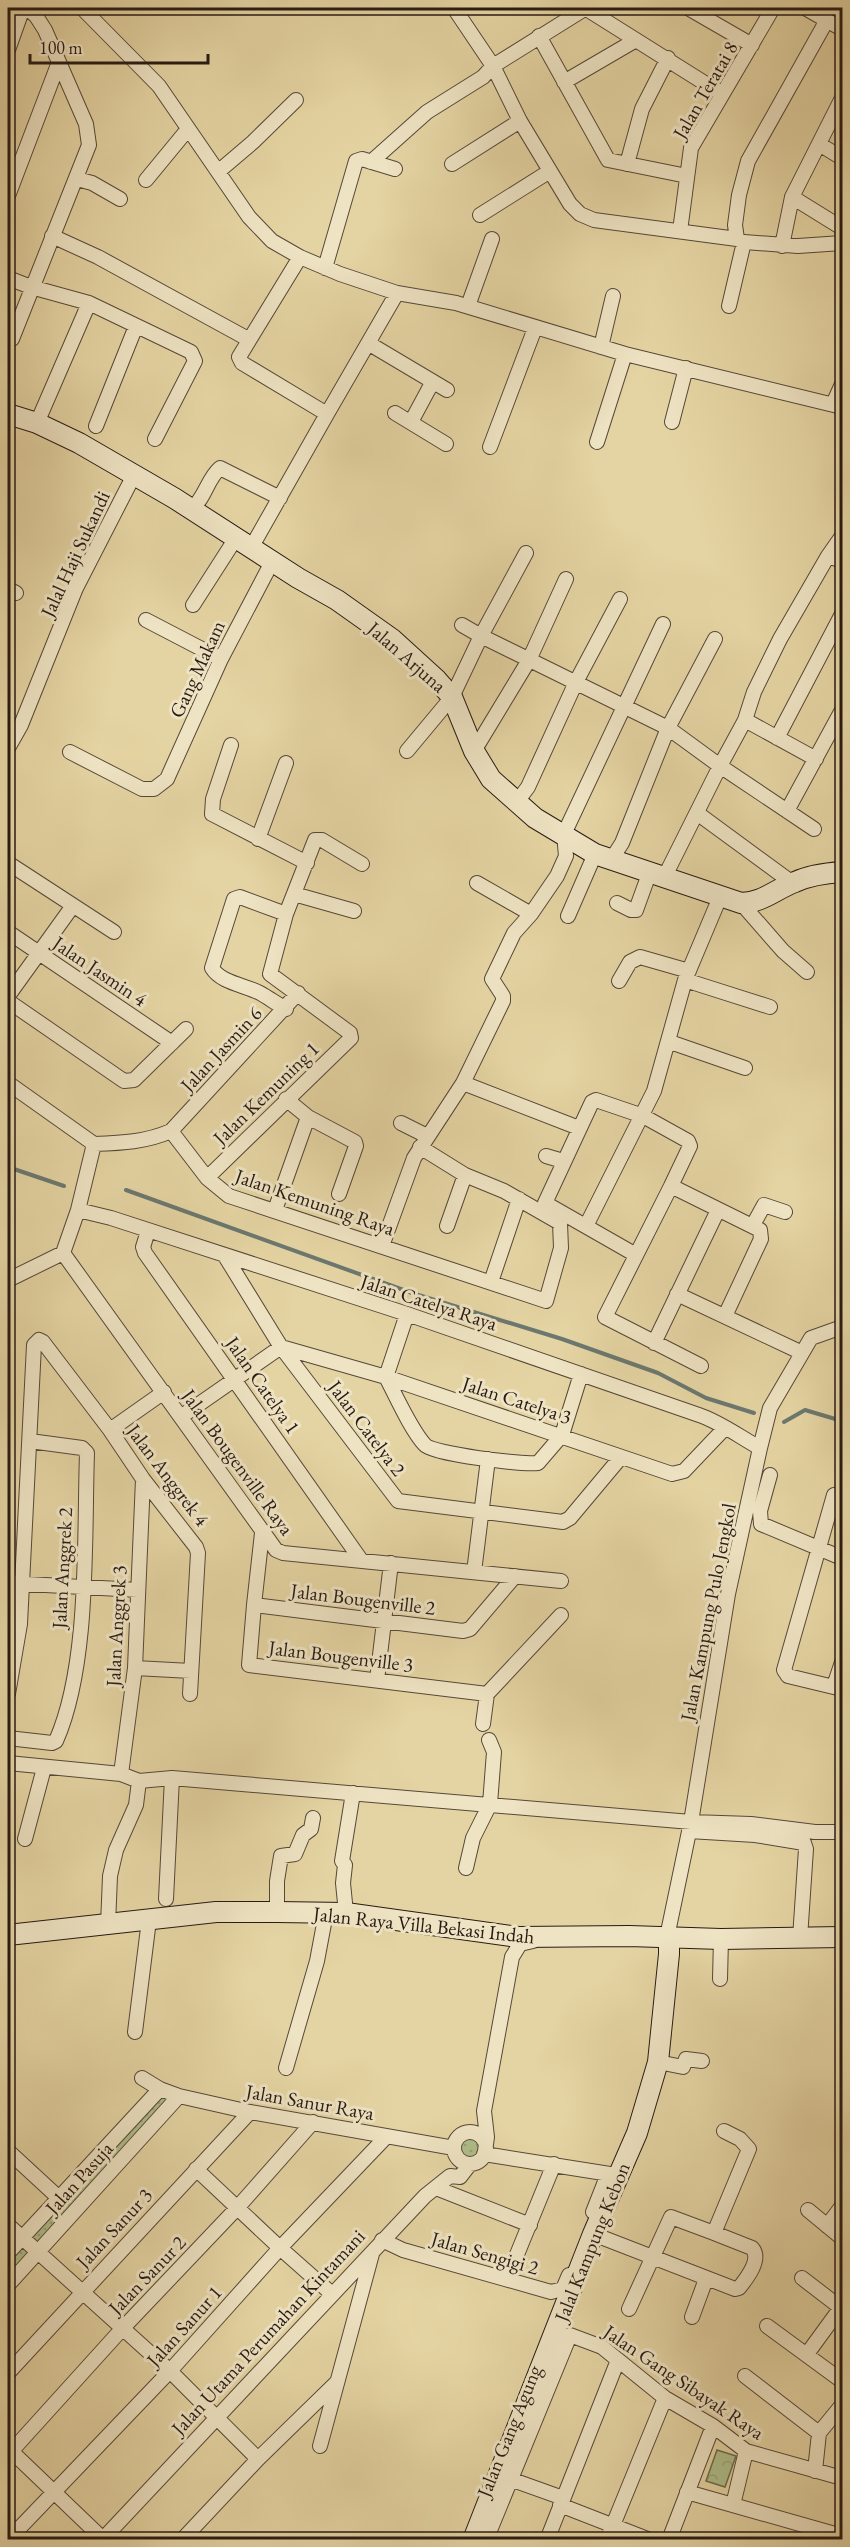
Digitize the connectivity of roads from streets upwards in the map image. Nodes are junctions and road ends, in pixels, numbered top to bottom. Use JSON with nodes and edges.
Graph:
{"nodes":[{"id":1,"x":23,"y":8,"type":"edge"},
{"id":2,"x":27,"y":8,"type":"edge"},
{"id":3,"x":82,"y":8,"type":"edge"},
{"id":4,"x":586,"y":8,"type":"edge"},
{"id":5,"x":688,"y":8,"type":"edge"},
{"id":6,"x":773,"y":8,"type":"edge"},
{"id":7,"x":805,"y":8,"type":"edge"},
{"id":8,"x":460,"y":10,"type":"edge"},
{"id":9,"x":827,"y":20,"type":"junction"},
{"id":10,"x":843,"y":29,"type":"edge"},
{"id":11,"x":539,"y":36,"type":"junction"},
{"id":12,"x":636,"y":40,"type":"junction"},
{"id":13,"x":752,"y":45,"type":"junction"},
{"id":14,"x":8,"y":50,"type":"edge"},
{"id":15,"x":668,"y":58,"type":"junction"},
{"id":16,"x":59,"y":62,"type":"junction"},
{"id":17,"x":493,"y":66,"type":"junction"},
{"id":18,"x":564,"y":82,"type":"junction"},
{"id":19,"x":723,"y":94,"type":"junction"},
{"id":20,"x":843,"y":98,"type":"edge"},
{"id":21,"x":296,"y":100,"type":"dead end"},
{"id":22,"x":520,"y":121,"type":"junction"},
{"id":23,"x":188,"y":129,"type":"junction"},
{"id":24,"x":819,"y":144,"type":"junction"},
{"id":25,"x":843,"y":158,"type":"edge"},
{"id":26,"x":371,"y":162,"type":"junction"},
{"id":27,"x":452,"y":164,"type":"dead end"},
{"id":28,"x":627,"y":164,"type":"junction"},
{"id":29,"x":395,"y":169,"type":"dead end"},
{"id":30,"x":219,"y":171,"type":"junction"},
{"id":31,"x":550,"y":171,"type":"junction"},
{"id":32,"x":687,"y":176,"type":"junction"},
{"id":33,"x":76,"y":179,"type":"junction"},
{"id":34,"x":146,"y":180,"type":"dead end"},
{"id":35,"x":8,"y":196,"type":"edge"},
{"id":36,"x":792,"y":197,"type":"junction"},
{"id":37,"x":120,"y":199,"type":"dead end"},
{"id":38,"x":480,"y":215,"type":"dead end"},
{"id":39,"x":843,"y":228,"type":"edge"},
{"id":40,"x":680,"y":231,"type":"junction"},
{"id":41,"x":52,"y":236,"type":"junction"},
{"id":42,"x":492,"y":239,"type":"dead end"},
{"id":43,"x":740,"y":240,"type":"junction"},
{"id":44,"x":843,"y":243,"type":"edge"},
{"id":45,"x":782,"y":246,"type":"junction"},
{"id":46,"x":300,"y":257,"type":"junction"},
{"id":47,"x":325,"y":268,"type":"junction"},
{"id":48,"x":8,"y":278,"type":"edge"},
{"id":49,"x":31,"y":287,"type":"junction"},
{"id":50,"x":397,"y":293,"type":"junction"},
{"id":51,"x":612,"y":296,"type":"dead end"},
{"id":52,"x":88,"y":303,"type":"junction"},
{"id":53,"x":468,"y":306,"type":"junction"},
{"id":54,"x":729,"y":306,"type":"dead end"},
{"id":55,"x":136,"y":326,"type":"junction"},
{"id":56,"x":535,"y":328,"type":"junction"},
{"id":57,"x":12,"y":339,"type":"dead end"},
{"id":58,"x":248,"y":339,"type":"junction"},
{"id":59,"x":368,"y":343,"type":"junction"},
{"id":60,"x":601,"y":347,"type":"junction"},
{"id":61,"x":625,"y":354,"type":"junction"},
{"id":62,"x":686,"y":368,"type":"junction"},
{"id":63,"x":432,"y":382,"type":"junction"},
{"id":64,"x":843,"y":384,"type":"edge"},
{"id":65,"x":447,"y":390,"type":"dead end"},
{"id":66,"x":838,"y":405,"type":"edge"},
{"id":67,"x":394,"y":413,"type":"dead end"},
{"id":68,"x":8,"y":414,"type":"edge"},
{"id":69,"x":327,"y":414,"type":"junction"},
{"id":70,"x":411,"y":422,"type":"junction"},
{"id":71,"x":672,"y":422,"type":"dead end"},
{"id":72,"x":37,"y":423,"type":"junction"},
{"id":73,"x":96,"y":426,"type":"dead end"},
{"id":74,"x":155,"y":439,"type":"dead end"},
{"id":75,"x":597,"y":442,"type":"dead end"},
{"id":76,"x":446,"y":444,"type":"dead end"},
{"id":77,"x":490,"y":447,"type":"dead end"},
{"id":78,"x":134,"y":475,"type":"junction"},
{"id":79,"x":280,"y":498,"type":"junction"},
{"id":80,"x":191,"y":508,"type":"junction"},
{"id":81,"x":843,"y":536,"type":"edge"},
{"id":82,"x":243,"y":543,"type":"junction"},
{"id":83,"x":526,"y":553,"type":"dead end"},
{"id":84,"x":828,"y":556,"type":"junction"},
{"id":85,"x":843,"y":561,"type":"edge"},
{"id":86,"x":272,"y":562,"type":"junction"},
{"id":87,"x":566,"y":579,"type":"dead end"},
{"id":88,"x":620,"y":599,"type":"dead end"},
{"id":89,"x":193,"y":605,"type":"dead end"},
{"id":90,"x":843,"y":614,"type":"edge"},
{"id":91,"x":146,"y":620,"type":"dead end"},
{"id":92,"x":663,"y":624,"type":"dead end"},
{"id":93,"x":462,"y":625,"type":"dead end"},
{"id":94,"x":481,"y":636,"type":"junction"},
{"id":95,"x":715,"y":639,"type":"dead end"},
{"id":96,"x":221,"y":659,"type":"junction"},
{"id":97,"x":529,"y":660,"type":"junction"},
{"id":98,"x":576,"y":682,"type":"junction"},
{"id":99,"x":452,"y":697,"type":"junction"},
{"id":100,"x":623,"y":705,"type":"junction"},
{"id":101,"x":843,"y":710,"type":"edge"},
{"id":102,"x":745,"y":720,"type":"junction"},
{"id":103,"x":668,"y":728,"type":"junction"},
{"id":104,"x":777,"y":738,"type":"junction"},
{"id":105,"x":231,"y":745,"type":"dead end"},
{"id":106,"x":8,"y":748,"type":"edge"},
{"id":107,"x":407,"y":751,"type":"dead end"},
{"id":108,"x":474,"y":751,"type":"junction"},
{"id":109,"x":70,"y":752,"type":"dead end"},
{"id":110,"x":816,"y":759,"type":"junction"},
{"id":111,"x":286,"y":763,"type":"dead end"},
{"id":112,"x":720,"y":766,"type":"junction"},
{"id":113,"x":516,"y":803,"type":"junction"},
{"id":114,"x":788,"y":811,"type":"junction"},
{"id":115,"x":697,"y":813,"type":"junction"},
{"id":116,"x":814,"y":829,"type":"dead end"},
{"id":117,"x":564,"y":834,"type":"junction"},
{"id":118,"x":258,"y":839,"type":"junction"},
{"id":119,"x":603,"y":857,"type":"junction"},
{"id":120,"x":8,"y":863,"type":"edge"},
{"id":121,"x":307,"y":863,"type":"junction"},
{"id":122,"x":362,"y":864,"type":"dead end"},
{"id":123,"x":843,"y":872,"type":"edge"},
{"id":124,"x":656,"y":876,"type":"junction"},
{"id":125,"x":795,"y":882,"type":"junction"},
{"id":126,"x":477,"y":883,"type":"dead end"},
{"id":127,"x":294,"y":894,"type":"junction"},
{"id":128,"x":720,"y":897,"type":"junction"},
{"id":129,"x":617,"y":903,"type":"dead end"},
{"id":130,"x":741,"y":903,"type":"junction"},
{"id":131,"x":72,"y":907,"type":"junction"},
{"id":132,"x":354,"y":911,"type":"dead end"},
{"id":133,"x":286,"y":914,"type":"junction"},
{"id":134,"x":531,"y":914,"type":"junction"},
{"id":135,"x":568,"y":916,"type":"dead end"},
{"id":136,"x":8,"y":932,"type":"edge"},
{"id":137,"x":114,"y":932,"type":"dead end"},
{"id":138,"x":38,"y":952,"type":"junction"},
{"id":139,"x":807,"y":972,"type":"dead end"},
{"id":140,"x":270,"y":974,"type":"junction"},
{"id":141,"x":687,"y":976,"type":"junction"},
{"id":142,"x":620,"y":981,"type":"dead end"},
{"id":143,"x":258,"y":992,"type":"junction"},
{"id":144,"x":298,"y":993,"type":"junction"},
{"id":145,"x":8,"y":996,"type":"edge"},
{"id":146,"x":8,"y":1001,"type":"edge"},
{"id":147,"x":770,"y":1007,"type":"dead end"},
{"id":148,"x":285,"y":1009,"type":"junction"},
{"id":149,"x":186,"y":1029,"type":"dead end"},
{"id":150,"x":670,"y":1042,"type":"junction"},
{"id":151,"x":172,"y":1043,"type":"junction"},
{"id":152,"x":745,"y":1068,"type":"dead end"},
{"id":153,"x":8,"y":1083,"type":"edge"},
{"id":154,"x":463,"y":1083,"type":"junction"},
{"id":155,"x":286,"y":1100,"type":"junction"},
{"id":156,"x":643,"y":1116,"type":"junction"},
{"id":157,"x":308,"y":1117,"type":"junction"},
{"id":158,"x":401,"y":1123,"type":"dead end"},
{"id":159,"x":579,"y":1128,"type":"junction"},
{"id":160,"x":171,"y":1131,"type":"junction"},
{"id":161,"x":424,"y":1141,"type":"junction"},
{"id":162,"x":94,"y":1144,"type":"junction"},
{"id":163,"x":546,"y":1156,"type":"dead end"},
{"id":164,"x":563,"y":1161,"type":"junction"},
{"id":165,"x":465,"y":1175,"type":"junction"},
{"id":166,"x":207,"y":1178,"type":"junction"},
{"id":167,"x":671,"y":1186,"type":"junction"},
{"id":168,"x":339,"y":1194,"type":"dead end"},
{"id":169,"x":519,"y":1200,"type":"junction"},
{"id":170,"x":78,"y":1210,"type":"junction"},
{"id":171,"x":275,"y":1210,"type":"junction"},
{"id":172,"x":718,"y":1210,"type":"junction"},
{"id":173,"x":785,"y":1212,"type":"dead end"},
{"id":174,"x":753,"y":1225,"type":"junction"},
{"id":175,"x":447,"y":1226,"type":"dead end"},
{"id":176,"x":586,"y":1226,"type":"junction"},
{"id":177,"x":148,"y":1231,"type":"junction"},
{"id":178,"x":382,"y":1246,"type":"junction"},
{"id":179,"x":63,"y":1252,"type":"junction"},
{"id":180,"x":636,"y":1255,"type":"junction"},
{"id":181,"x":225,"y":1256,"type":"junction"},
{"id":182,"x":8,"y":1280,"type":"edge"},
{"id":183,"x":491,"y":1282,"type":"junction"},
{"id":184,"x":677,"y":1294,"type":"junction"},
{"id":185,"x":407,"y":1314,"type":"junction"},
{"id":186,"x":725,"y":1316,"type":"junction"},
{"id":187,"x":843,"y":1327,"type":"edge"},
{"id":188,"x":654,"y":1342,"type":"junction"},
{"id":189,"x":281,"y":1347,"type":"junction"},
{"id":190,"x":796,"y":1350,"type":"dead end"},
{"id":191,"x":701,"y":1366,"type":"dead end"},
{"id":192,"x":581,"y":1374,"type":"junction"},
{"id":193,"x":234,"y":1377,"type":"junction"},
{"id":194,"x":386,"y":1377,"type":"junction"},
{"id":195,"x":164,"y":1392,"type":"junction"},
{"id":196,"x":182,"y":1416,"type":"junction"},
{"id":197,"x":724,"y":1429,"type":"junction"},
{"id":198,"x":110,"y":1430,"type":"junction"},
{"id":199,"x":562,"y":1435,"type":"junction"},
{"id":200,"x":30,"y":1441,"type":"junction"},
{"id":201,"x":760,"y":1449,"type":"junction"},
{"id":202,"x":621,"y":1457,"type":"junction"},
{"id":203,"x":488,"y":1459,"type":"junction"},
{"id":204,"x":770,"y":1476,"type":"dead end"},
{"id":205,"x":143,"y":1479,"type":"junction"},
{"id":206,"x":834,"y":1495,"type":"dead end"},
{"id":207,"x":481,"y":1510,"type":"junction"},
{"id":208,"x":262,"y":1533,"type":"junction"},
{"id":209,"x":820,"y":1550,"type":"junction"},
{"id":210,"x":843,"y":1558,"type":"edge"},
{"id":211,"x":361,"y":1560,"type":"junction"},
{"id":212,"x":391,"y":1563,"type":"junction"},
{"id":213,"x":474,"y":1572,"type":"junction"},
{"id":214,"x":515,"y":1576,"type":"junction"},
{"id":215,"x":561,"y":1581,"type":"dead end"},
{"id":216,"x":8,"y":1583,"type":"edge"},
{"id":217,"x":23,"y":1584,"type":"junction"},
{"id":218,"x":83,"y":1587,"type":"junction"},
{"id":219,"x":138,"y":1590,"type":"junction"},
{"id":220,"x":254,"y":1605,"type":"junction"},
{"id":221,"x":561,"y":1615,"type":"dead end"},
{"id":222,"x":384,"y":1622,"type":"junction"},
{"id":223,"x":843,"y":1662,"type":"edge"},
{"id":224,"x":135,"y":1668,"type":"junction"},
{"id":225,"x":191,"y":1671,"type":"junction"},
{"id":226,"x":377,"y":1680,"type":"junction"},
{"id":227,"x":838,"y":1687,"type":"edge"},
{"id":228,"x":8,"y":1694,"type":"edge"},
{"id":229,"x":190,"y":1694,"type":"dead end"},
{"id":230,"x":487,"y":1694,"type":"junction"},
{"id":231,"x":483,"y":1724,"type":"dead end"},
{"id":232,"x":8,"y":1738,"type":"edge"},
{"id":233,"x":489,"y":1740,"type":"dead end"},
{"id":234,"x":8,"y":1763,"type":"edge"},
{"id":235,"x":44,"y":1768,"type":"junction"},
{"id":236,"x":121,"y":1774,"type":"junction"},
{"id":237,"x":172,"y":1778,"type":"junction"},
{"id":238,"x":139,"y":1781,"type":"junction"},
{"id":239,"x":353,"y":1793,"type":"junction"},
{"id":240,"x":490,"y":1804,"type":"junction"},
{"id":241,"x":313,"y":1818,"type":"dead end"},
{"id":242,"x":690,"y":1826,"type":"junction"},
{"id":243,"x":815,"y":1832,"type":"junction"},
{"id":244,"x":843,"y":1832,"type":"edge"},
{"id":245,"x":25,"y":1839,"type":"dead end"},
{"id":246,"x":806,"y":1849,"type":"junction"},
{"id":247,"x":466,"y":1868,"type":"dead end"},
{"id":248,"x":165,"y":1899,"type":"dead end"},
{"id":249,"x":277,"y":1912,"type":"junction"},
{"id":250,"x":326,"y":1912,"type":"junction"},
{"id":251,"x":346,"y":1913,"type":"junction"},
{"id":252,"x":149,"y":1920,"type":"junction"},
{"id":253,"x":108,"y":1925,"type":"junction"},
{"id":254,"x":8,"y":1935,"type":"edge"},
{"id":255,"x":569,"y":1937,"type":"junction"},
{"id":256,"x":665,"y":1937,"type":"junction"},
{"id":257,"x":843,"y":1937,"type":"edge"},
{"id":258,"x":800,"y":1938,"type":"junction"},
{"id":259,"x":721,"y":1939,"type":"junction"},
{"id":260,"x":720,"y":1979,"type":"dead end"},
{"id":261,"x":135,"y":2032,"type":"dead end"},
{"id":262,"x":702,"y":2061,"type":"dead end"},
{"id":263,"x":658,"y":2062,"type":"junction"},
{"id":264,"x":286,"y":2068,"type":"dead end"},
{"id":265,"x":142,"y":2078,"type":"dead end"},
{"id":266,"x":160,"y":2089,"type":"junction"},
{"id":267,"x":179,"y":2096,"type":"junction"},
{"id":268,"x":250,"y":2112,"type":"junction"},
{"id":269,"x":313,"y":2121,"type":"junction"},
{"id":270,"x":724,"y":2131,"type":"dead end"},
{"id":271,"x":387,"y":2136,"type":"junction"},
{"id":272,"x":454,"y":2148,"type":"junction"},
{"id":273,"x":8,"y":2151,"type":"edge"},
{"id":274,"x":485,"y":2152,"type":"junction"},
{"id":275,"x":470,"y":2164,"type":"junction"},
{"id":276,"x":554,"y":2164,"type":"junction"},
{"id":277,"x":196,"y":2169,"type":"junction"},
{"id":278,"x":613,"y":2175,"type":"junction"},
{"id":279,"x":435,"y":2188,"type":"junction"},
{"id":280,"x":60,"y":2199,"type":"junction"},
{"id":281,"x":843,"y":2206,"type":"edge"},
{"id":282,"x":238,"y":2207,"type":"junction"},
{"id":283,"x":808,"y":2210,"type":"dead end"},
{"id":284,"x":8,"y":2225,"type":"edge"},
{"id":285,"x":530,"y":2225,"type":"junction"},
{"id":286,"x":827,"y":2226,"type":"junction"},
{"id":287,"x":714,"y":2232,"type":"junction"},
{"id":288,"x":593,"y":2234,"type":"junction"},
{"id":289,"x":22,"y":2238,"type":"junction"},
{"id":290,"x":843,"y":2238,"type":"edge"},
{"id":291,"x":382,"y":2240,"type":"junction"},
{"id":292,"x":280,"y":2248,"type":"junction"},
{"id":293,"x":39,"y":2251,"type":"junction"},
{"id":294,"x":373,"y":2251,"type":"junction"},
{"id":295,"x":8,"y":2253,"type":"edge"},
{"id":296,"x":655,"y":2257,"type":"junction"},
{"id":297,"x":802,"y":2278,"type":"dead end"},
{"id":298,"x":507,"y":2279,"type":"junction"},
{"id":299,"x":706,"y":2279,"type":"junction"},
{"id":300,"x":8,"y":2285,"type":"edge"},
{"id":301,"x":81,"y":2292,"type":"junction"},
{"id":302,"x":332,"y":2294,"type":"junction"},
{"id":303,"x":842,"y":2307,"type":"edge"},
{"id":304,"x":629,"y":2309,"type":"dead end"},
{"id":305,"x":692,"y":2317,"type":"dead end"},
{"id":306,"x":767,"y":2326,"type":"dead end"},
{"id":307,"x":122,"y":2329,"type":"junction"},
{"id":308,"x":568,"y":2337,"type":"joint"},
{"id":309,"x":807,"y":2354,"type":"junction"},
{"id":310,"x":618,"y":2360,"type":"junction"},
{"id":311,"x":170,"y":2371,"type":"junction"},
{"id":312,"x":8,"y":2373,"type":"edge"},
{"id":313,"x":745,"y":2376,"type":"dead end"},
{"id":314,"x":843,"y":2381,"type":"edge"},
{"id":315,"x":336,"y":2383,"type":"junction"},
{"id":316,"x":665,"y":2398,"type":"junction"},
{"id":317,"x":843,"y":2405,"type":"edge"},
{"id":318,"x":217,"y":2417,"type":"junction"},
{"id":319,"x":713,"y":2426,"type":"junction"},
{"id":320,"x":819,"y":2433,"type":"junction"},
{"id":321,"x":320,"y":2446,"type":"dead end"},
{"id":322,"x":9,"y":2451,"type":"edge"},
{"id":323,"x":747,"y":2451,"type":"junction"},
{"id":324,"x":258,"y":2459,"type":"junction"},
{"id":325,"x":816,"y":2470,"type":"junction"},
{"id":326,"x":843,"y":2478,"type":"edge"},
{"id":327,"x":510,"y":2479,"type":"junction"},
{"id":328,"x":53,"y":2492,"type":"junction"},
{"id":329,"x":687,"y":2492,"type":"junction"},
{"id":330,"x":562,"y":2502,"type":"junction"},
{"id":331,"x":733,"y":2505,"type":"junction"},
{"id":332,"x":612,"y":2524,"type":"junction"},
{"id":333,"x":837,"y":2536,"type":"edge"},
{"id":334,"x":103,"y":2539,"type":"edge"},
{"id":335,"x":8,"y":2540,"type":"edge"},
{"id":336,"x":182,"y":2540,"type":"edge"},
{"id":337,"x":416,"y":2540,"type":"edge"},
{"id":338,"x":423,"y":2540,"type":"edge"},
{"id":339,"x":473,"y":2540,"type":"edge"},
{"id":340,"x":486,"y":2540,"type":"edge"},
{"id":341,"x":547,"y":2540,"type":"edge"},
{"id":342,"x":606,"y":2540,"type":"edge"},
{"id":343,"x":650,"y":2540,"type":"edge"},
{"id":344,"x":669,"y":2540,"type":"edge"}],
"edges":[{"from":1,"to":14,"type":"street"},
{"from":2,"to":16,"type":"street"},
{"from":3,"to":23,"type":"street"},
{"from":4,"to":11,"type":"street"},
{"from":4,"to":12,"type":"street"},
{"from":5,"to":13,"type":"street"},
{"from":6,"to":13,"type":"street","name":"Jalan Teratai 8"},
{"from":7,"to":9,"type":"street"},
{"from":8,"to":17,"type":"street"},
{"from":9,"to":10,"type":"street"},
{"from":9,"to":43,"type":"street"},
{"from":11,"to":17,"type":"street"},
{"from":11,"to":18,"type":"street"},
{"from":12,"to":15,"type":"street"},
{"from":12,"to":18,"type":"street"},
{"from":13,"to":19,"type":"street","name":"Jalan Teratai 8"},
{"from":15,"to":19,"type":"street"},
{"from":15,"to":28,"type":"street"},
{"from":16,"to":33,"type":"street"},
{"from":16,"to":35,"type":"street"},
{"from":17,"to":22,"type":"street"},
{"from":17,"to":26,"type":"street"},
{"from":18,"to":28,"type":"street"},
{"from":19,"to":32,"type":"street","name":"Jalan Teratai 8"},
{"from":20,"to":24,"type":"street"},
{"from":21,"to":30,"type":"street"},
{"from":22,"to":27,"type":"street"},
{"from":22,"to":31,"type":"street"},
{"from":23,"to":30,"type":"street"},
{"from":23,"to":34,"type":"street"},
{"from":24,"to":25,"type":"street"},
{"from":24,"to":36,"type":"street"},
{"from":26,"to":29,"type":"street"},
{"from":26,"to":47,"type":"street"},
{"from":28,"to":32,"type":"street"},
{"from":30,"to":46,"type":"street"},
{"from":31,"to":38,"type":"street"},
{"from":31,"to":40,"type":"street"},
{"from":32,"to":40,"type":"street","name":"Jalan Teratai 8"},
{"from":33,"to":37,"type":"street"},
{"from":33,"to":41,"type":"street"},
{"from":36,"to":39,"type":"street"},
{"from":36,"to":45,"type":"street"},
{"from":40,"to":43,"type":"street"},
{"from":41,"to":49,"type":"street"},
{"from":41,"to":58,"type":"street"},
{"from":42,"to":53,"type":"street"},
{"from":43,"to":45,"type":"street"},
{"from":43,"to":54,"type":"street"},
{"from":44,"to":45,"type":"street"},
{"from":46,"to":47,"type":"street"},
{"from":46,"to":58,"type":"street"},
{"from":47,"to":50,"type":"street"},
{"from":48,"to":49,"type":"street"},
{"from":49,"to":52,"type":"street"},
{"from":49,"to":57,"type":"street"},
{"from":50,"to":53,"type":"street"},
{"from":50,"to":59,"type":"street"},
{"from":51,"to":60,"type":"street"},
{"from":52,"to":55,"type":"street"},
{"from":52,"to":72,"type":"street"},
{"from":53,"to":56,"type":"street"},
{"from":55,"to":73,"type":"street"},
{"from":55,"to":74,"type":"street"},
{"from":56,"to":60,"type":"street"},
{"from":56,"to":77,"type":"street"},
{"from":58,"to":69,"type":"street"},
{"from":59,"to":63,"type":"street"},
{"from":59,"to":69,"type":"street"},
{"from":60,"to":61,"type":"street"},
{"from":61,"to":62,"type":"street"},
{"from":61,"to":75,"type":"street"},
{"from":62,"to":66,"type":"street"},
{"from":62,"to":71,"type":"street"},
{"from":63,"to":65,"type":"street"},
{"from":63,"to":70,"type":"street"},
{"from":64,"to":66,"type":"street"},
{"from":67,"to":70,"type":"street"},
{"from":68,"to":72,"type":"street","name":"Jalan Arjuna"},
{"from":69,"to":79,"type":"street"},
{"from":70,"to":76,"type":"street"},
{"from":72,"to":78,"type":"street","name":"Jalan Arjuna"},
{"from":78,"to":80,"type":"street","name":"Jalan Arjuna"},
{"from":78,"to":106,"type":"street","name":"Jalal Haji Sukandi"},
{"from":79,"to":80,"type":"street"},
{"from":79,"to":82,"type":"street"},
{"from":80,"to":82,"type":"street","name":"Jalan Arjuna"},
{"from":81,"to":84,"type":"street"},
{"from":82,"to":86,"type":"street","name":"Jalan Arjuna"},
{"from":82,"to":89,"type":"street"},
{"from":83,"to":94,"type":"street"},
{"from":84,"to":85,"type":"street"},
{"from":84,"to":102,"type":"street"},
{"from":86,"to":96,"type":"street","name":"Gang Makam"},
{"from":86,"to":99,"type":"street","name":"Jalan Arjuna"},
{"from":87,"to":97,"type":"street"},
{"from":88,"to":98,"type":"street"},
{"from":90,"to":104,"type":"street"},
{"from":91,"to":96,"type":"street"},
{"from":92,"to":100,"type":"street"},
{"from":93,"to":94,"type":"street"},
{"from":94,"to":97,"type":"street"},
{"from":94,"to":99,"type":"street"},
{"from":95,"to":103,"type":"street"},
{"from":96,"to":109,"type":"street","name":"Gang Makam"},
{"from":97,"to":98,"type":"street"},
{"from":97,"to":108,"type":"street"},
{"from":98,"to":100,"type":"street"},
{"from":98,"to":113,"type":"street"},
{"from":99,"to":107,"type":"street"},
{"from":99,"to":108,"type":"street","name":"Jalan Arjuna"},
{"from":100,"to":103,"type":"street"},
{"from":100,"to":117,"type":"street"},
{"from":101,"to":110,"type":"street"},
{"from":102,"to":104,"type":"street"},
{"from":102,"to":112,"type":"street"},
{"from":103,"to":112,"type":"street"},
{"from":103,"to":119,"type":"street"},
{"from":104,"to":110,"type":"street"},
{"from":105,"to":118,"type":"street"},
{"from":108,"to":113,"type":"street","name":"Jalan Arjuna"},
{"from":110,"to":114,"type":"street"},
{"from":111,"to":118,"type":"street"},
{"from":112,"to":114,"type":"street"},
{"from":112,"to":115,"type":"street"},
{"from":113,"to":117,"type":"street","name":"Jalan Arjuna"},
{"from":114,"to":116,"type":"street"},
{"from":115,"to":124,"type":"street"},
{"from":115,"to":125,"type":"street"},
{"from":117,"to":119,"type":"street","name":"Jalan Arjuna"},
{"from":117,"to":134,"type":"street"},
{"from":118,"to":121,"type":"street"},
{"from":119,"to":124,"type":"street","name":"Jalan Arjuna"},
{"from":119,"to":135,"type":"street"},
{"from":120,"to":131,"type":"street"},
{"from":121,"to":122,"type":"street"},
{"from":121,"to":127,"type":"street"},
{"from":123,"to":125,"type":"street"},
{"from":124,"to":128,"type":"street","name":"Jalan Arjuna"},
{"from":124,"to":129,"type":"street"},
{"from":125,"to":130,"type":"street"},
{"from":126,"to":134,"type":"street"},
{"from":127,"to":132,"type":"street"},
{"from":127,"to":133,"type":"street"},
{"from":128,"to":130,"type":"street","name":"Jalan Arjuna"},
{"from":128,"to":141,"type":"street"},
{"from":130,"to":139,"type":"street"},
{"from":131,"to":137,"type":"street"},
{"from":131,"to":138,"type":"street"},
{"from":133,"to":140,"type":"street"},
{"from":133,"to":143,"type":"street"},
{"from":134,"to":154,"type":"street"},
{"from":136,"to":138,"type":"street","name":"Jalan Jasmin 4"},
{"from":138,"to":145,"type":"street"},
{"from":138,"to":151,"type":"street","name":"Jalan Jasmin 4"},
{"from":140,"to":143,"type":"street"},
{"from":140,"to":144,"type":"street"},
{"from":141,"to":142,"type":"street"},
{"from":141,"to":147,"type":"street"},
{"from":141,"to":150,"type":"street"},
{"from":143,"to":148,"type":"street"},
{"from":144,"to":148,"type":"street","name":"Jalan Jasmin 6"},
{"from":144,"to":155,"type":"street","name":"Jalan Kemuning 1"},
{"from":146,"to":151,"type":"street"},
{"from":148,"to":160,"type":"street","name":"Jalan Jasmin 6"},
{"from":149,"to":151,"type":"street"},
{"from":150,"to":152,"type":"street"},
{"from":150,"to":156,"type":"street"},
{"from":153,"to":162,"type":"street"},
{"from":154,"to":159,"type":"street"},
{"from":154,"to":161,"type":"street"},
{"from":155,"to":157,"type":"street"},
{"from":155,"to":166,"type":"street","name":"Jalan Kemuning 1"},
{"from":156,"to":159,"type":"street"},
{"from":156,"to":167,"type":"street"},
{"from":156,"to":176,"type":"street"},
{"from":157,"to":168,"type":"street"},
{"from":157,"to":171,"type":"street"},
{"from":158,"to":161,"type":"street"},
{"from":159,"to":164,"type":"street"},
{"from":160,"to":162,"type":"street"},
{"from":160,"to":166,"type":"street","name":"Jalan Kemuning Raya"},
{"from":161,"to":165,"type":"street"},
{"from":161,"to":178,"type":"street"},
{"from":162,"to":170,"type":"street"},
{"from":163,"to":164,"type":"street"},
{"from":164,"to":176,"type":"street"},
{"from":165,"to":169,"type":"street"},
{"from":165,"to":175,"type":"street"},
{"from":166,"to":171,"type":"street","name":"Jalan Kemuning Raya"},
{"from":167,"to":172,"type":"street"},
{"from":167,"to":180,"type":"street"},
{"from":169,"to":183,"type":"street"},
{"from":169,"to":183,"type":"street","name":"Jalan Kemuning Raya"},
{"from":170,"to":177,"type":"street","name":"Jalan Catelya Raya"},
{"from":170,"to":179,"type":"street"},
{"from":171,"to":178,"type":"street","name":"Jalan Kemuning Raya"},
{"from":172,"to":174,"type":"street"},
{"from":172,"to":184,"type":"street"},
{"from":173,"to":174,"type":"street"},
{"from":174,"to":186,"type":"street"},
{"from":176,"to":180,"type":"street"},
{"from":177,"to":181,"type":"street","name":"Jalan Catelya Raya"},
{"from":177,"to":193,"type":"street","name":"Jalan Catelya 1"},
{"from":178,"to":183,"type":"street","name":"Jalan Kemuning Raya"},
{"from":179,"to":182,"type":"street"},
{"from":179,"to":195,"type":"street","name":"Jalan Bougenville Raya"},
{"from":180,"to":188,"type":"street"},
{"from":181,"to":185,"type":"street","name":"Jalan Catelya Raya"},
{"from":181,"to":189,"type":"street","name":"Jalan Catelya 2"},
{"from":184,"to":186,"type":"street"},
{"from":184,"to":188,"type":"street"},
{"from":185,"to":192,"type":"street","name":"Jalan Catelya Raya"},
{"from":185,"to":194,"type":"street"},
{"from":186,"to":190,"type":"street"},
{"from":187,"to":201,"type":"street","name":"Jalan Kampung Pulo Jengkol"},
{"from":188,"to":191,"type":"street"},
{"from":189,"to":193,"type":"street"},
{"from":189,"to":194,"type":"street","name":"Jalan Catelya 3"},
{"from":189,"to":207,"type":"street","name":"Jalan Catelya 2"},
{"from":192,"to":197,"type":"street","name":"Jalan Catelya Raya"},
{"from":192,"to":199,"type":"street"},
{"from":193,"to":196,"type":"street"},
{"from":193,"to":211,"type":"street","name":"Jalan Catelya 1"},
{"from":194,"to":199,"type":"street","name":"Jalan Catelya 3"},
{"from":194,"to":203,"type":"street"},
{"from":195,"to":196,"type":"street","name":"Jalan Bougenville Raya"},
{"from":195,"to":198,"type":"street"},
{"from":196,"to":208,"type":"street","name":"Jalan Bougenville Raya"},
{"from":197,"to":201,"type":"street","name":"Jalan Catelya Raya"},
{"from":197,"to":202,"type":"street","name":"Jalan Catelya 3"},
{"from":198,"to":200,"type":"street","name":"Jalan Anggrek 4"},
{"from":198,"to":205,"type":"street","name":"Jalan Anggrek 4"},
{"from":199,"to":202,"type":"street","name":"Jalan Catelya 3"},
{"from":199,"to":203,"type":"street"},
{"from":200,"to":217,"type":"street"},
{"from":200,"to":218,"type":"street","name":"Jalan Anggrek 2"},
{"from":201,"to":242,"type":"street","name":"Jalan Kampung Pulo Jengkol"},
{"from":202,"to":207,"type":"street","name":"Jalan Catelya 2"},
{"from":203,"to":207,"type":"street"},
{"from":204,"to":209,"type":"street"},
{"from":205,"to":219,"type":"street","name":"Jalan Anggrek 3"},
{"from":205,"to":225,"type":"street","name":"Jalan Anggrek 4"},
{"from":206,"to":209,"type":"street"},
{"from":207,"to":213,"type":"street"},
{"from":208,"to":211,"type":"street","name":"Jalan Bougenville Raya"},
{"from":208,"to":220,"type":"street"},
{"from":209,"to":210,"type":"street"},
{"from":209,"to":227,"type":"street"},
{"from":211,"to":212,"type":"street","name":"Jalan Bougenville Raya"},
{"from":212,"to":213,"type":"street","name":"Jalan Bougenville Raya"},
{"from":212,"to":222,"type":"street"},
{"from":213,"to":214,"type":"street","name":"Jalan Bougenville Raya"},
{"from":214,"to":215,"type":"street","name":"Jalan Bougenville Raya"},
{"from":214,"to":222,"type":"street","name":"Jalan Bougenville 2"},
{"from":216,"to":217,"type":"street"},
{"from":217,"to":218,"type":"street"},
{"from":217,"to":228,"type":"street"},
{"from":218,"to":219,"type":"street"},
{"from":218,"to":232,"type":"street","name":"Jalan Anggrek 2"},
{"from":219,"to":224,"type":"street","name":"Jalan Anggrek 3"},
{"from":220,"to":222,"type":"street","name":"Jalan Bougenville 2"},
{"from":220,"to":226,"type":"street","name":"Jalan Bougenville 3"},
{"from":221,"to":230,"type":"street"},
{"from":222,"to":226,"type":"street"},
{"from":223,"to":227,"type":"street"},
{"from":224,"to":225,"type":"street"},
{"from":224,"to":236,"type":"street","name":"Jalan Anggrek 3"},
{"from":225,"to":229,"type":"street","name":"Jalan Anggrek 4"},
{"from":226,"to":230,"type":"street","name":"Jalan Bougenville 3"},
{"from":230,"to":231,"type":"street"},
{"from":233,"to":240,"type":"street"},
{"from":234,"to":235,"type":"street"},
{"from":235,"to":236,"type":"street"},
{"from":235,"to":245,"type":"street"},
{"from":236,"to":238,"type":"street"},
{"from":237,"to":238,"type":"street"},
{"from":237,"to":239,"type":"street"},
{"from":237,"to":248,"type":"street"},
{"from":238,"to":253,"type":"street"},
{"from":239,"to":240,"type":"street"},
{"from":239,"to":251,"type":"street"},
{"from":240,"to":242,"type":"street"},
{"from":240,"to":247,"type":"street"},
{"from":241,"to":249,"type":"street"},
{"from":242,"to":243,"type":"street"},
{"from":242,"to":246,"type":"street"},
{"from":242,"to":256,"type":"street","name":"Jalan Kampung Pulo Jengkol"},
{"from":243,"to":244,"type":"street"},
{"from":243,"to":246,"type":"street"},
{"from":246,"to":258,"type":"street"},
{"from":249,"to":250,"type":"street","name":"Jalan Raya Villa Bekasi Indah"},
{"from":249,"to":252,"type":"street","name":"Jalan Raya Villa Bekasi Indah"},
{"from":250,"to":251,"type":"street","name":"Jalan Raya Villa Bekasi Indah"},
{"from":250,"to":264,"type":"street"},
{"from":251,"to":255,"type":"street","name":"Jalan Raya Villa Bekasi Indah"},
{"from":252,"to":253,"type":"street","name":"Jalan Raya Villa Bekasi Indah"},
{"from":252,"to":261,"type":"street"},
{"from":253,"to":254,"type":"street","name":"Jalan Raya Villa Bekasi Indah"},
{"from":255,"to":256,"type":"street","name":"Jalan Raya Villa Bekasi Indah"},
{"from":255,"to":274,"type":"street"},
{"from":256,"to":259,"type":"street","name":"Jalan Raya Villa Bekasi Indah"},
{"from":256,"to":263,"type":"street","name":"Jalal Kampung Kebon"},
{"from":257,"to":258,"type":"street","name":"Jalan Raya Villa Bekasi Indah"},
{"from":258,"to":259,"type":"street","name":"Jalan Raya Villa Bekasi Indah"},
{"from":259,"to":260,"type":"street"},
{"from":262,"to":263,"type":"street"},
{"from":263,"to":278,"type":"street","name":"Jalal Kampung Kebon"},
{"from":265,"to":266,"type":"street","name":"Jalan Sanur Raya"},
{"from":266,"to":267,"type":"street","name":"Jalan Sanur Raya"},
{"from":266,"to":280,"type":"street"},
{"from":267,"to":268,"type":"street","name":"Jalan Sanur Raya"},
{"from":267,"to":293,"type":"street","name":"Jalan Pasuja"},
{"from":268,"to":269,"type":"street","name":"Jalan Sanur Raya"},
{"from":268,"to":277,"type":"street","name":"Jalan Sanur 3"},
{"from":269,"to":271,"type":"street","name":"Jalan Sanur Raya"},
{"from":269,"to":282,"type":"street","name":"Jalan Sanur 2"},
{"from":270,"to":287,"type":"street"},
{"from":271,"to":272,"type":"street","name":"Jalan Sanur Raya"},
{"from":271,"to":292,"type":"street","name":"Jalan Sanur 1"},
{"from":272,"to":274,"type":"street"},
{"from":272,"to":275,"type":"street"},
{"from":273,"to":280,"type":"street"},
{"from":274,"to":275,"type":"street"},
{"from":274,"to":276,"type":"street"},
{"from":275,"to":279,"type":"street","name":"Jalan Utama Perumahan Kintamani"},
{"from":276,"to":278,"type":"street"},
{"from":276,"to":285,"type":"street"},
{"from":277,"to":282,"type":"street"},
{"from":277,"to":301,"type":"street","name":"Jalan Sanur 3"},
{"from":278,"to":288,"type":"street","name":"Jalal Kampung Kebon"},
{"from":278,"to":298,"type":"street","name":"Jalan Sengigi 2"},
{"from":279,"to":285,"type":"street"},
{"from":279,"to":291,"type":"street","name":"Jalan Utama Perumahan Kintamani"},
{"from":280,"to":289,"type":"street"},
{"from":281,"to":286,"type":"street"},
{"from":282,"to":292,"type":"street"},
{"from":282,"to":307,"type":"street","name":"Jalan Sanur 2"},
{"from":283,"to":286,"type":"street"},
{"from":284,"to":289,"type":"street"},
{"from":285,"to":298,"type":"street"},
{"from":286,"to":290,"type":"street"},
{"from":287,"to":296,"type":"street"},
{"from":287,"to":299,"type":"street"},
{"from":288,"to":296,"type":"street"},
{"from":288,"to":339,"type":"street","name":"Jalal Kampung Kebon"},
{"from":289,"to":293,"type":"street"},
{"from":289,"to":295,"type":"street"},
{"from":291,"to":294,"type":"street","name":"Jalan Utama Perumahan Kintamani"},
{"from":291,"to":298,"type":"street","name":"Jalan Sengigi 2"},
{"from":292,"to":302,"type":"street"},
{"from":292,"to":311,"type":"street","name":"Jalan Sanur 1"},
{"from":293,"to":300,"type":"street","name":"Jalan Pasuja"},
{"from":293,"to":301,"type":"street"},
{"from":294,"to":302,"type":"street","name":"Jalan Utama Perumahan Kintamani"},
{"from":294,"to":315,"type":"street"},
{"from":296,"to":299,"type":"street"},
{"from":296,"to":304,"type":"street"},
{"from":297,"to":303,"type":"street"},
{"from":299,"to":305,"type":"street"},
{"from":301,"to":307,"type":"street"},
{"from":301,"to":312,"type":"street","name":"Jalan Sanur 3"},
{"from":302,"to":318,"type":"street","name":"Jalan Utama Perumahan Kintamani"},
{"from":303,"to":309,"type":"street"},
{"from":306,"to":309,"type":"street"},
{"from":307,"to":311,"type":"street"},
{"from":307,"to":322,"type":"street","name":"Jalan Sanur 2"},
{"from":308,"to":310,"type":"street","name":"Jalan Gang Sibayak Raya"},
{"from":308,"to":327,"type":"street","name":"Jalan Gang Agung"},
{"from":309,"to":314,"type":"street"},
{"from":310,"to":316,"type":"street","name":"Jalan Gang Sibayak Raya"},
{"from":310,"to":330,"type":"street"},
{"from":311,"to":318,"type":"street"},
{"from":311,"to":328,"type":"street","name":"Jalan Sanur 1"},
{"from":313,"to":320,"type":"street"},
{"from":315,"to":321,"type":"street"},
{"from":315,"to":324,"type":"street"},
{"from":316,"to":319,"type":"street","name":"Jalan Gang Sibayak Raya"},
{"from":316,"to":332,"type":"street"},
{"from":317,"to":320,"type":"street"},
{"from":318,"to":324,"type":"street"},
{"from":318,"to":334,"type":"street","name":"Jalan Utama Perumahan Kintamani"},
{"from":319,"to":323,"type":"street","name":"Jalan Gang Sibayak Raya"},
{"from":319,"to":329,"type":"street"},
{"from":320,"to":325,"type":"street"},
{"from":322,"to":328,"type":"street"},
{"from":323,"to":325,"type":"street","name":"Jalan Gang Sibayak Raya"},
{"from":323,"to":331,"type":"street"},
{"from":324,"to":336,"type":"street"},
{"from":325,"to":326,"type":"street","name":"Jalan Gang Sibayak Raya"},
{"from":327,"to":330,"type":"street"},
{"from":327,"to":340,"type":"street","name":"Jalan Gang Agung"},
{"from":328,"to":334,"type":"street"},
{"from":328,"to":335,"type":"street","name":"Jalan Sanur 1"},
{"from":329,"to":331,"type":"street"},
{"from":329,"to":344,"type":"street"},
{"from":330,"to":332,"type":"street"},
{"from":330,"to":341,"type":"street"},
{"from":331,"to":333,"type":"street"},
{"from":332,"to":342,"type":"street"},
{"from":332,"to":343,"type":"street"},
{"from":337,"to":338,"type":"street"}]}
